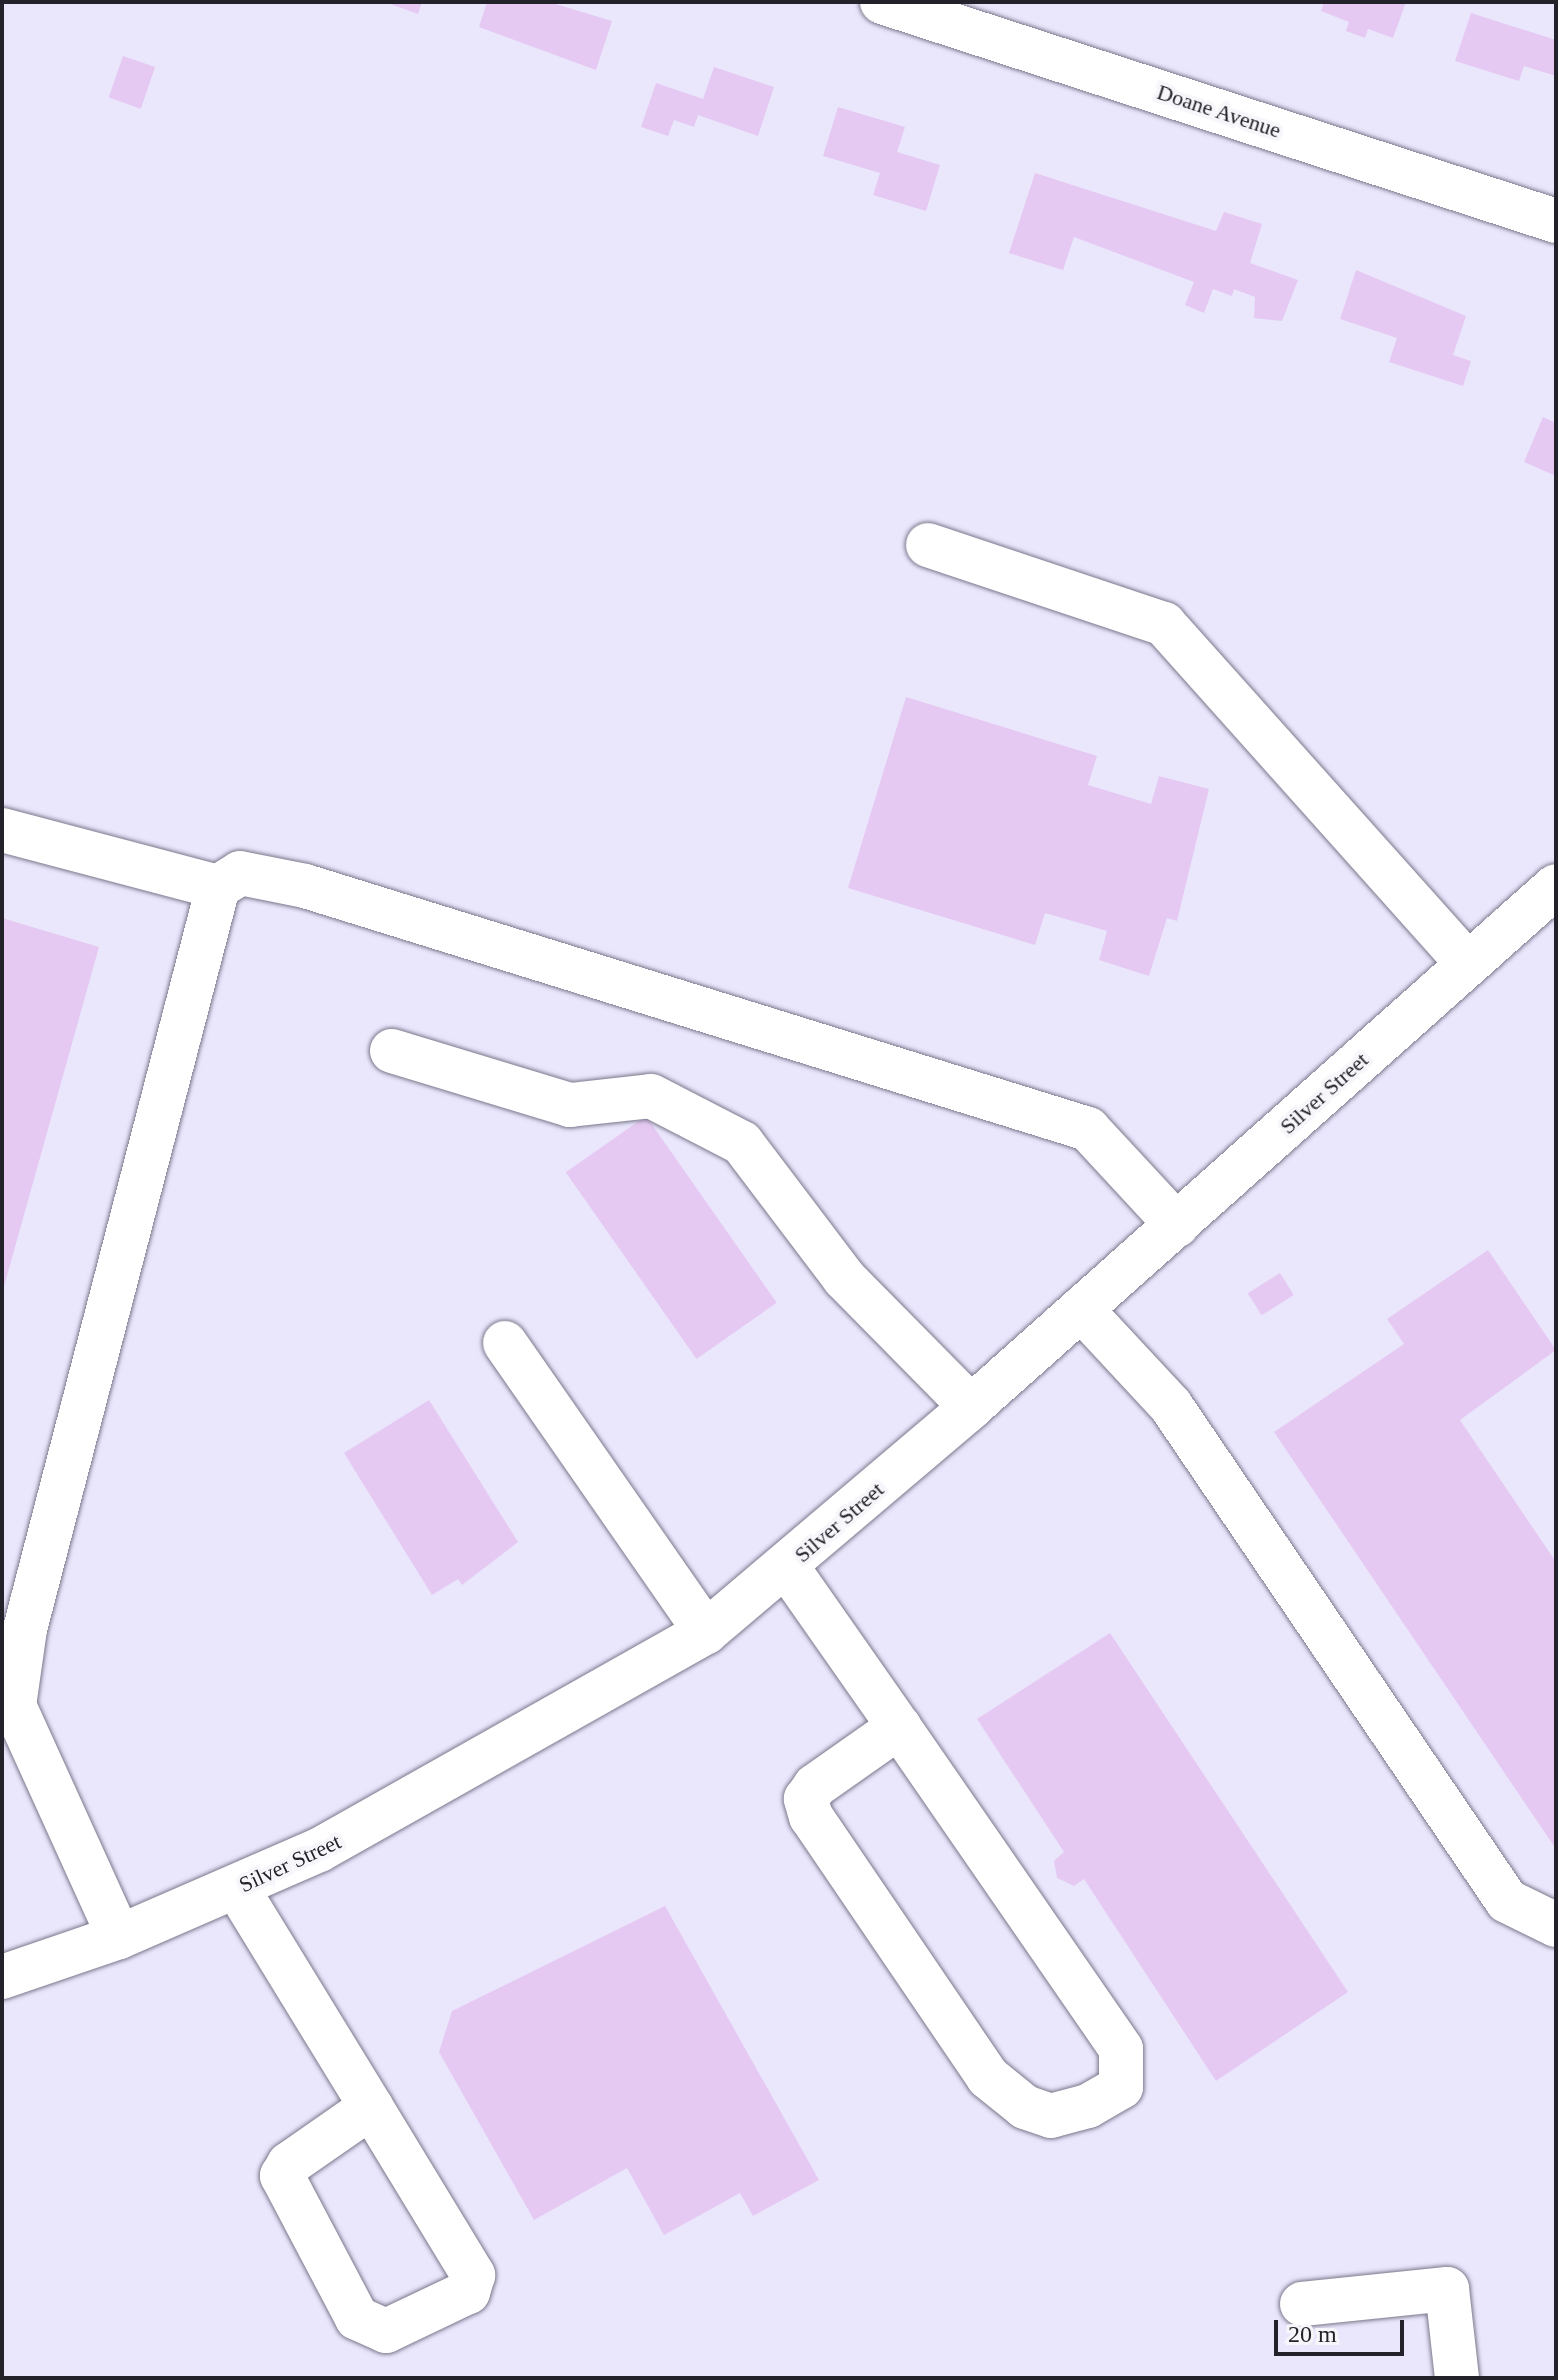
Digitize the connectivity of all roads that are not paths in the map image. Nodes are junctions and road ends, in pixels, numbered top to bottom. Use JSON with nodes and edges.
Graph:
{"nodes":[{"id":1,"x":882,"y":2,"type":"edge"},
{"id":2,"x":1556,"y":221,"type":"edge"},
{"id":3,"x":928,"y":545,"type":"dead end"},
{"id":4,"x":2,"y":830,"type":"edge"},
{"id":5,"x":1556,"y":886,"type":"edge"},
{"id":6,"x":218,"y":887,"type":"junction"},
{"id":7,"x":1468,"y":964,"type":"junction"},
{"id":8,"x":392,"y":1051,"type":"dead end"},
{"id":9,"x":1177,"y":1225,"type":"junction"},
{"id":10,"x":1081,"y":1309,"type":"junction"},
{"id":11,"x":505,"y":1343,"type":"dead end"},
{"id":12,"x":971,"y":1407,"type":"junction"},
{"id":13,"x":787,"y":1567,"type":"junction"},
{"id":14,"x":706,"y":1632,"type":"junction"},
{"id":15,"x":899,"y":1727,"type":"junction"},
{"id":16,"x":237,"y":1888,"type":"junction"},
{"id":17,"x":1556,"y":1925,"type":"edge"},
{"id":18,"x":119,"y":1937,"type":"junction"},
{"id":19,"x":2,"y":1977,"type":"edge"},
{"id":20,"x":371,"y":2107,"type":"junction"},
{"id":21,"x":1302,"y":2304,"type":"dead end"},
{"id":22,"x":1457,"y":2378,"type":"edge"}],
"edges":[{"from":1,"to":2,"type":"street","name":"Doane Avenue"},
{"from":3,"to":7,"type":"street"},
{"from":4,"to":6,"type":"street"},
{"from":5,"to":7,"type":"street","name":"Silver Street"},
{"from":6,"to":9,"type":"street"},
{"from":6,"to":18,"type":"street"},
{"from":7,"to":9,"type":"street","name":"Silver Street"},
{"from":8,"to":12,"type":"street"},
{"from":9,"to":10,"type":"street","name":"Silver Street"},
{"from":10,"to":12,"type":"street","name":"Silver Street"},
{"from":10,"to":17,"type":"street"},
{"from":11,"to":14,"type":"street"},
{"from":12,"to":13,"type":"street","name":"Silver Street"},
{"from":13,"to":14,"type":"street","name":"Silver Street"},
{"from":13,"to":15,"type":"street"},
{"from":14,"to":16,"type":"street","name":"Silver Street"},
{"from":15,"to":15,"type":"street"},
{"from":16,"to":18,"type":"street","name":"Silver Street"},
{"from":16,"to":20,"type":"street"},
{"from":18,"to":19,"type":"street","name":"Silver Street"},
{"from":20,"to":20,"type":"street"},
{"from":21,"to":22,"type":"street"}]}
